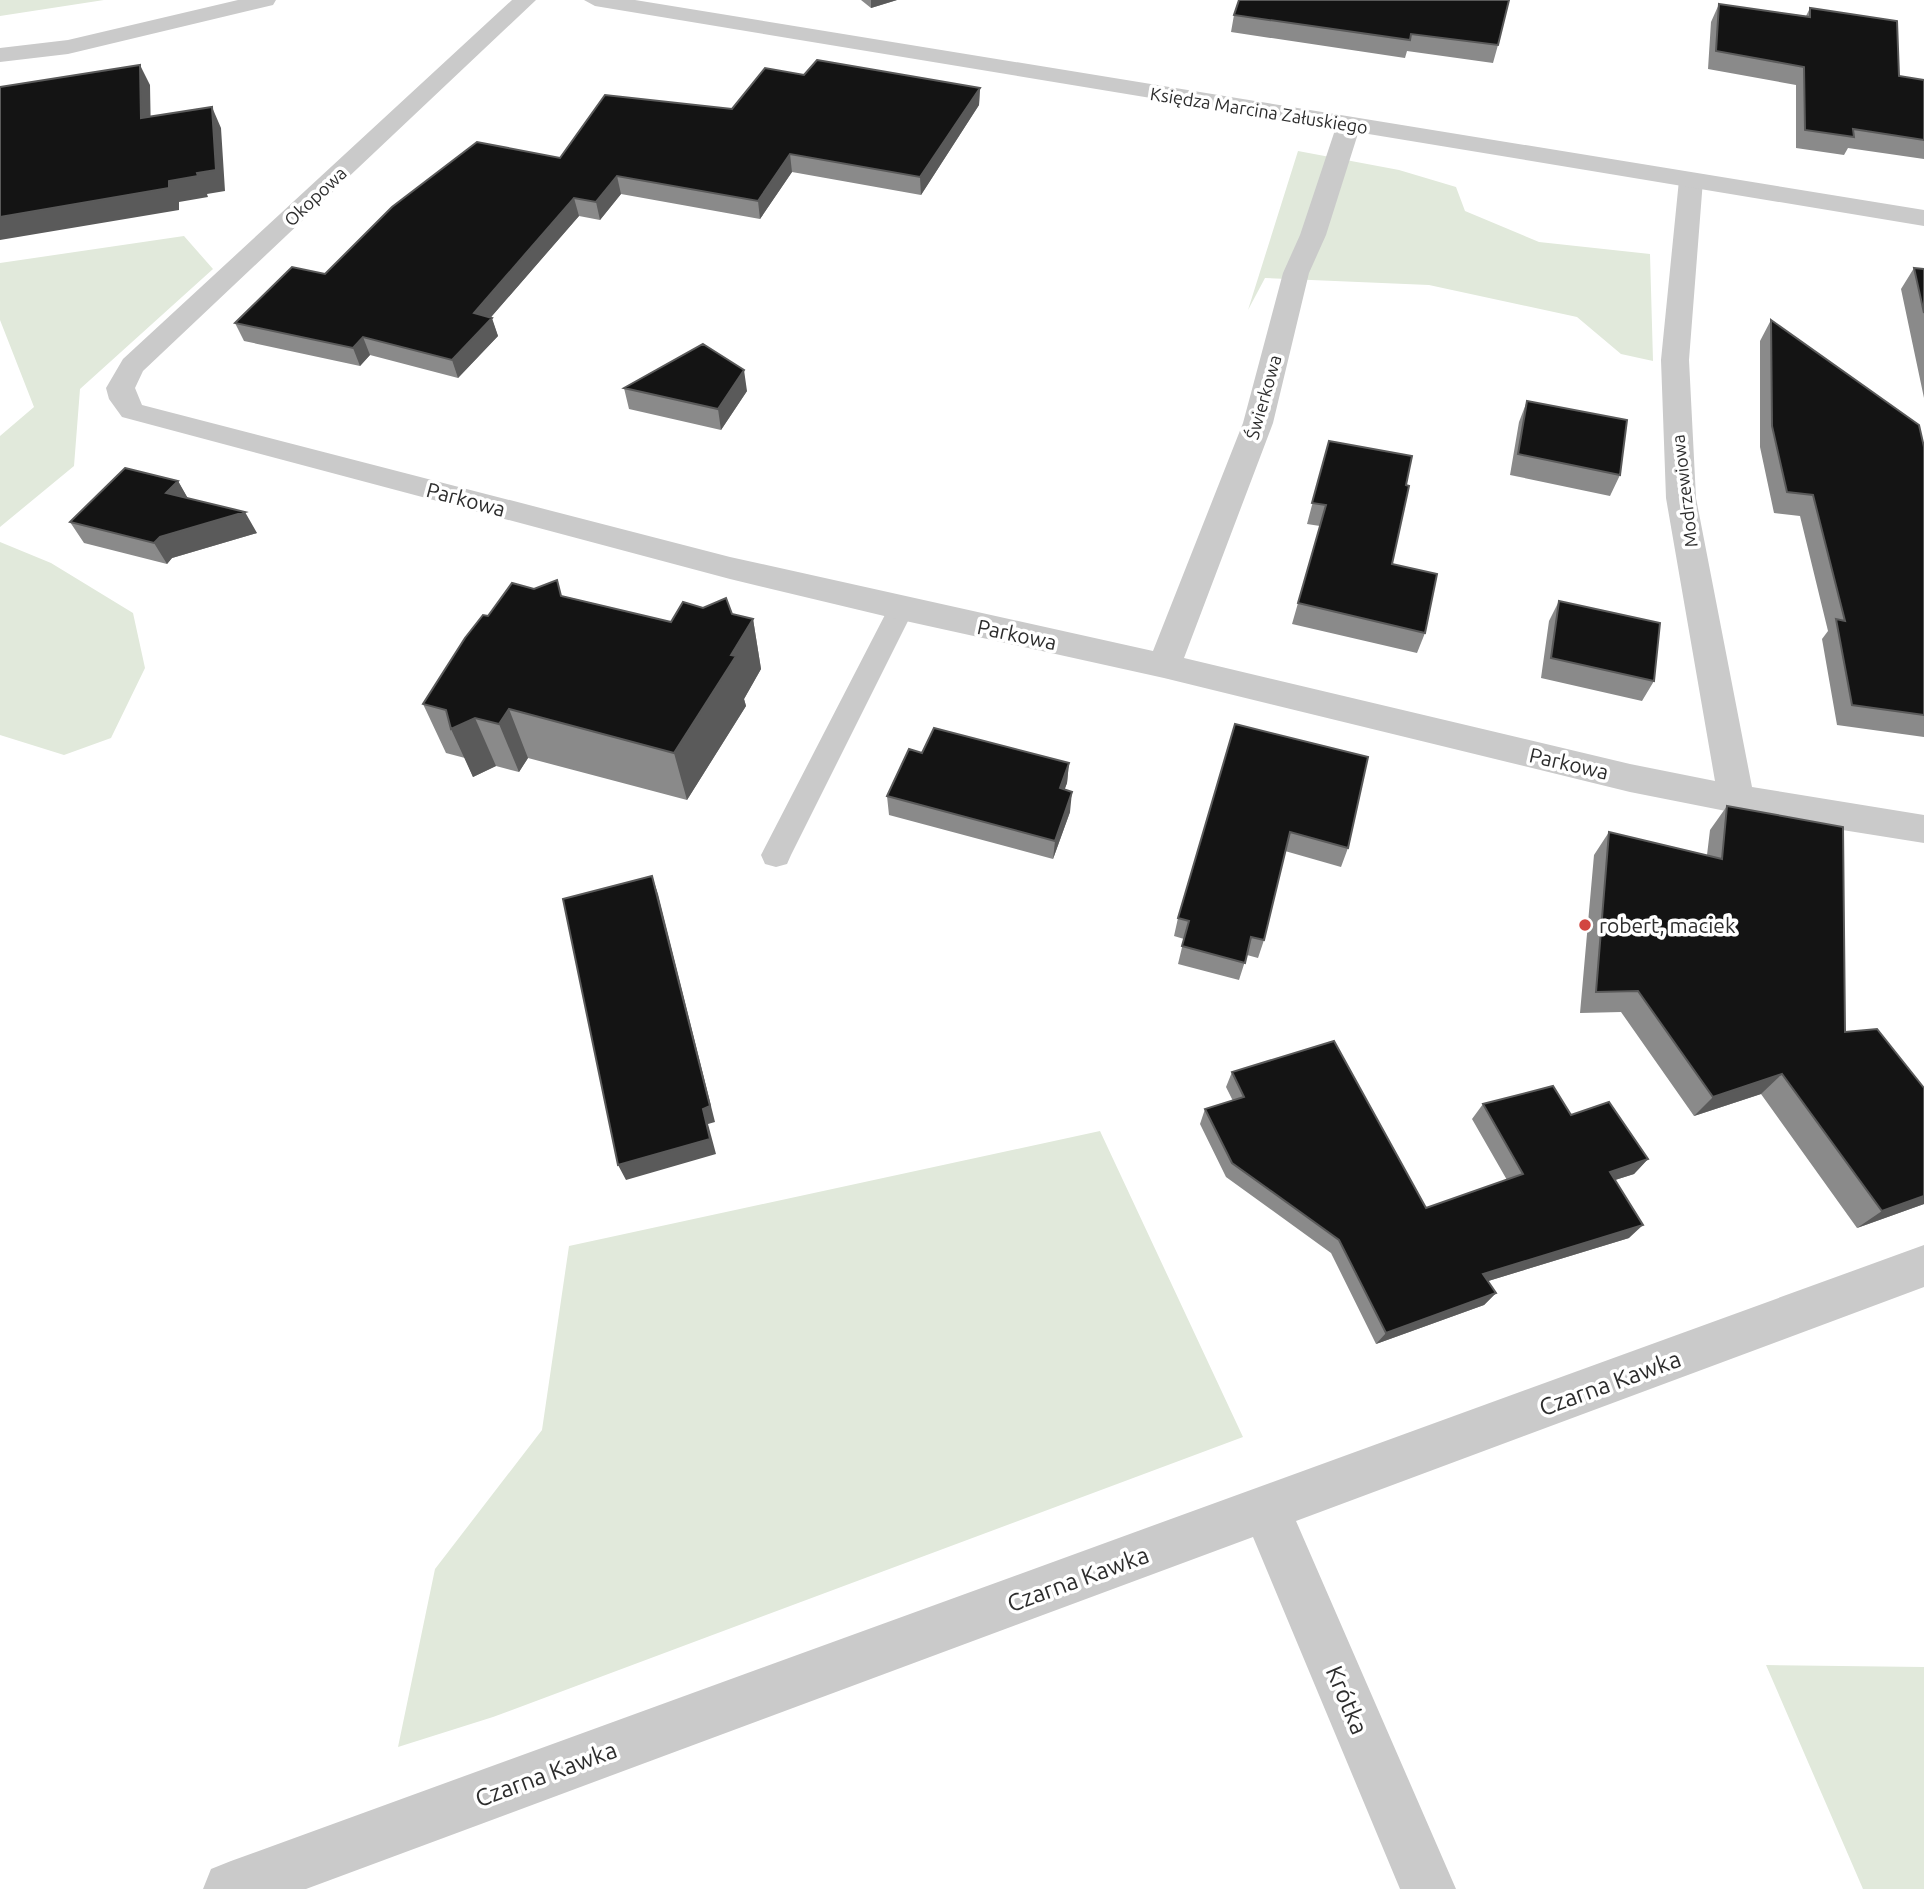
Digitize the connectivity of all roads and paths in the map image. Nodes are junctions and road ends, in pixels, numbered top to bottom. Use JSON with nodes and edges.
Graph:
{"nodes":[{"id":1,"x":206,"y":0,"type":"edge"},
{"id":2,"x":265,"y":0,"type":"edge"},
{"id":3,"x":525,"y":0,"type":"edge"},
{"id":4,"x":595,"y":0,"type":"edge"},
{"id":5,"x":0,"y":52,"type":"edge"},
{"id":6,"x":1349,"y":124,"type":"junction"},
{"id":7,"x":1692,"y":180,"type":"junction"},
{"id":8,"x":1924,"y":218,"type":"edge"},
{"id":9,"x":121,"y":400,"type":"joint"},
{"id":10,"x":901,"y":609,"type":"junction"},
{"id":11,"x":1164,"y":666,"type":"junction"},
{"id":12,"x":1736,"y":799,"type":"junction"},
{"id":13,"x":1924,"y":829,"type":"edge"},
{"id":14,"x":776,"y":856,"type":"dead end"},
{"id":15,"x":1924,"y":1266,"type":"edge"},
{"id":16,"x":1266,"y":1510,"type":"junction"},
{"id":17,"x":232,"y":1889,"type":"edge"},
{"id":18,"x":1428,"y":1889,"type":"edge"}],
"edges":[{"from":1,"to":5,"type":"street"},
{"from":2,"to":5,"type":"street"},
{"from":3,"to":9,"type":"street","name":"Okopowa"},
{"from":4,"to":6,"type":"street","name":"Księdza Marcina Załuskiego"},
{"from":6,"to":7,"type":"street","name":"Księdza Marcina Załuskiego"},
{"from":6,"to":11,"type":"street","name":"Świerkowa"},
{"from":7,"to":8,"type":"street","name":"Księdza Marcina Załuskiego"},
{"from":7,"to":12,"type":"street","name":"Modrzewiowa"},
{"from":9,"to":10,"type":"street","name":"Parkowa"},
{"from":10,"to":11,"type":"street","name":"Parkowa"},
{"from":10,"to":14,"type":"lane"},
{"from":11,"to":12,"type":"street","name":"Parkowa"},
{"from":12,"to":13,"type":"street","name":"Parkowa"},
{"from":15,"to":16,"type":"street","name":"Czarna Kawka"},
{"from":16,"to":17,"type":"street","name":"Czarna Kawka"},
{"from":16,"to":18,"type":"street","name":"Krótka"}]}
